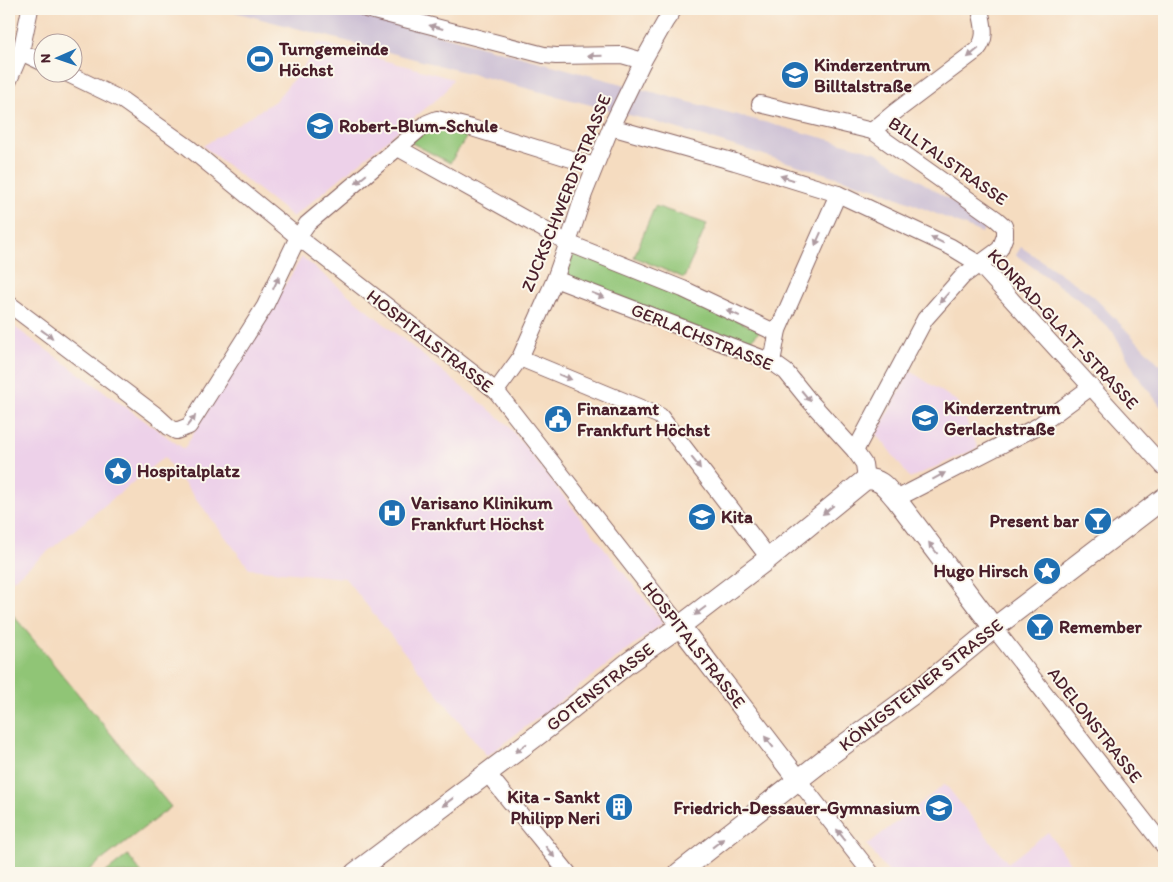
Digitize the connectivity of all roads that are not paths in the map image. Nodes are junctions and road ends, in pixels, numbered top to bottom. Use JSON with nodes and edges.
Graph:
{"nodes":[{"id":1,"x":30,"y":9,"type":"edge"},
{"id":2,"x":366,"y":9,"type":"edge"},
{"id":3,"x":674,"y":9,"type":"edge"},
{"id":4,"x":980,"y":9,"type":"edge"},
{"id":5,"x":21,"y":52,"type":"junction"},
{"id":6,"x":32,"y":57,"type":"edge"},
{"id":7,"x":643,"y":61,"type":"junction"},
{"id":8,"x":9,"y":80,"type":"edge"},
{"id":9,"x":82,"y":81,"type":"edge"},
{"id":10,"x":760,"y":104,"type":"dead end"},
{"id":11,"x":611,"y":127,"type":"junction"},
{"id":12,"x":872,"y":132,"type":"junction"},
{"id":13,"x":398,"y":148,"type":"junction"},
{"id":14,"x":594,"y":166,"type":"junction"},
{"id":15,"x":838,"y":194,"type":"junction"},
{"id":16,"x":298,"y":237,"type":"junction"},
{"id":17,"x":568,"y":243,"type":"junction"},
{"id":18,"x":979,"y":264,"type":"junction"},
{"id":19,"x":555,"y":279,"type":"junction"},
{"id":20,"x":9,"y":304,"type":"edge"},
{"id":21,"x":778,"y":330,"type":"junction"},
{"id":22,"x":520,"y":358,"type":"junction"},
{"id":23,"x":772,"y":362,"type":"junction"},
{"id":24,"x":1091,"y":387,"type":"junction"},
{"id":25,"x":496,"y":391,"type":"junction"},
{"id":26,"x":855,"y":450,"type":"junction"},
{"id":27,"x":1164,"y":467,"type":"edge"},
{"id":28,"x":866,"y":480,"type":"junction"},
{"id":29,"x":1164,"y":498,"type":"edge"},
{"id":30,"x":896,"y":499,"type":"junction"},
{"id":31,"x":769,"y":558,"type":"junction"},
{"id":32,"x":680,"y":626,"type":"junction"},
{"id":33,"x":994,"y":628,"type":"junction"},
{"id":34,"x":487,"y":773,"type":"junction"},
{"id":35,"x":799,"y":781,"type":"junction"},
{"id":36,"x":1164,"y":846,"type":"edge"},
{"id":37,"x":355,"y":873,"type":"edge"},
{"id":38,"x":568,"y":873,"type":"edge"},
{"id":39,"x":679,"y":873,"type":"edge"},
{"id":40,"x":871,"y":873,"type":"edge"}],
"edges":[{"from":1,"to":5,"type":"street"},
{"from":7,"to":2,"type":"street","one_way":true},
{"from":3,"to":7,"type":"street","name":"ZUCKSCHWERDTSTRASSE"},
{"from":4,"to":12,"type":"street","one_way":true},
{"from":5,"to":6,"type":"street"},
{"from":5,"to":8,"type":"street"},
{"from":7,"to":11,"type":"street","name":"ZUCKSCHWERDTSTRASSE"},
{"from":9,"to":16,"type":"street","name":"HOSPITALSTRASSE"},
{"from":10,"to":12,"type":"street","name":"BILLTALSTRASSE"},
{"from":11,"to":14,"type":"street","name":"ZUCKSCHWERDTSTRASSE"},
{"from":15,"to":11,"type":"street","name":"KONRAD-GLATT-STRASSE","one_way":true},
{"from":12,"to":18,"type":"street","name":"BILLTALSTRASSE"},
{"from":13,"to":14,"type":"street"},
{"from":13,"to":16,"type":"street","one_way":true},
{"from":13,"to":17,"type":"street","name":"GERLACHSTRASSE"},
{"from":14,"to":17,"type":"street","name":"ZUCKSCHWERDTSTRASSE"},
{"from":18,"to":15,"type":"street","name":"KONRAD-GLATT-STRASSE","one_way":true},
{"from":15,"to":21,"type":"street","one_way":true},
{"from":20,"to":16,"type":"street","one_way":true},
{"from":16,"to":25,"type":"street","name":"HOSPITALSTRASSE"},
{"from":17,"to":19,"type":"street","name":"ZUCKSCHWERDTSTRASSE"},
{"from":21,"to":17,"type":"street","name":"GERLACHSTRASSE","one_way":true},
{"from":18,"to":24,"type":"street","name":"KONRAD-GLATT-STRASSE"},
{"from":18,"to":26,"type":"street","one_way":true},
{"from":19,"to":22,"type":"street","name":"ZUCKSCHWERDTSTRASSE"},
{"from":19,"to":23,"type":"street","name":"GERLACHSTRASSE","one_way":true},
{"from":21,"to":23,"type":"street"},
{"from":22,"to":25,"type":"street","name":"ZUCKSCHWERDTSTRASSE"},
{"from":22,"to":31,"type":"street","one_way":true},
{"from":23,"to":26,"type":"street","name":"GERLACHSTRASSE","one_way":true},
{"from":24,"to":27,"type":"street","name":"KONRAD-GLATT-STRASSE"},
{"from":30,"to":24,"type":"street","one_way":true},
{"from":25,"to":32,"type":"street","name":"HOSPITALSTRASSE"},
{"from":26,"to":28,"type":"street","name":"GERLACHSTRASSE"},
{"from":28,"to":30,"type":"main road"},
{"from":28,"to":31,"type":"main road","name":"GOTENSTRASSE","one_way":true},
{"from":29,"to":33,"type":"main road","name":"KÖNIGSTEINER STRASSE"},
{"from":33,"to":30,"type":"main road","one_way":true},
{"from":31,"to":32,"type":"main road","name":"GOTENSTRASSE","one_way":true},
{"from":32,"to":34,"type":"main road","name":"GOTENSTRASSE","one_way":true},
{"from":35,"to":32,"type":"main road","name":"HOSPITALSTRASSE","one_way":true},
{"from":33,"to":35,"type":"main road","name":"KÖNIGSTEINER STRASSE"},
{"from":33,"to":36,"type":"street","name":"ADELONSTRASSE"},
{"from":34,"to":37,"type":"main road","name":"GOTENSTRASSE","one_way":true},
{"from":34,"to":38,"type":"street","one_way":true},
{"from":39,"to":35,"type":"main road","name":"KÖNIGSTEINER STRASSE","one_way":true},
{"from":40,"to":35,"type":"street","one_way":true}]}
